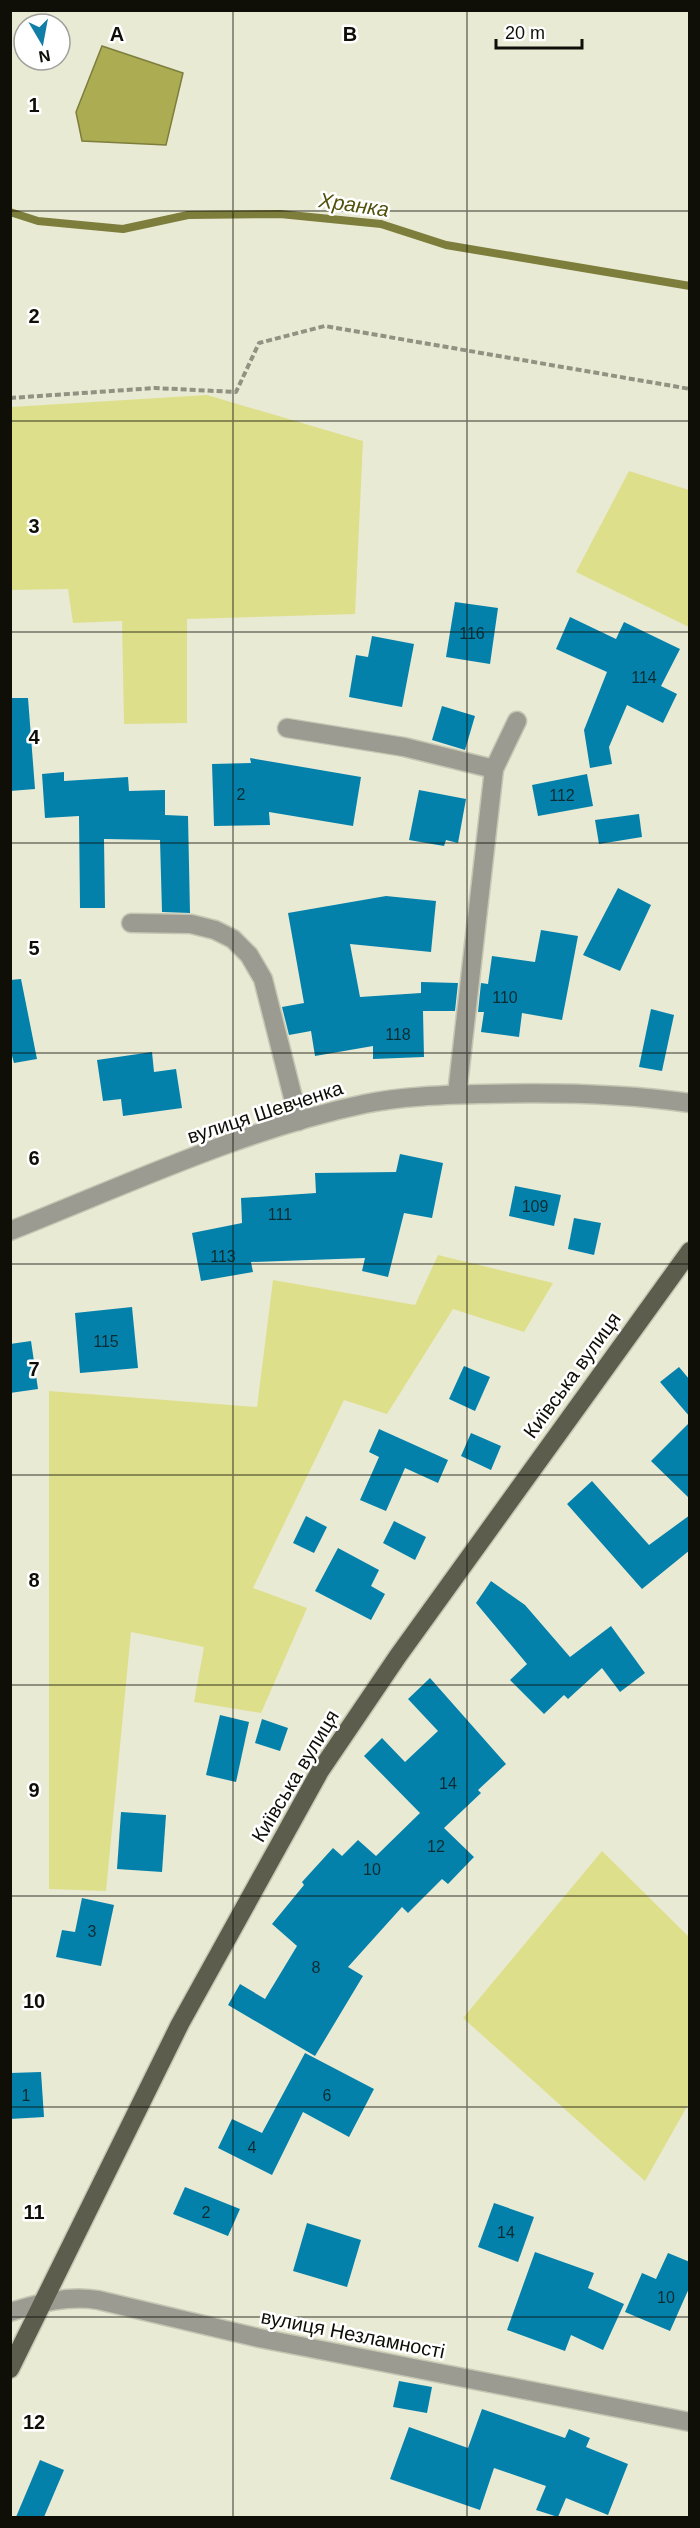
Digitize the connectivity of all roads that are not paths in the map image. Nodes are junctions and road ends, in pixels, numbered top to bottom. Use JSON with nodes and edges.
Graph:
{"nodes":[{"id":1,"x":517,"y":721,"type":"dead end"},
{"id":2,"x":287,"y":728,"type":"dead end"},
{"id":3,"x":494,"y":769,"type":"junction"},
{"id":4,"x":131,"y":923,"type":"dead end"},
{"id":5,"x":457,"y":1094,"type":"junction"},
{"id":6,"x":690,"y":1103,"type":"edge"},
{"id":7,"x":299,"y":1121,"type":"junction"},
{"id":8,"x":10,"y":1231,"type":"edge"},
{"id":9,"x":690,"y":1251,"type":"edge"},
{"id":10,"x":44,"y":2301,"type":"junction"},
{"id":11,"x":10,"y":2312,"type":"edge"},
{"id":12,"x":10,"y":2369,"type":"edge"},
{"id":13,"x":690,"y":2422,"type":"edge"}],
"edges":[{"from":1,"to":3,"type":"street"},
{"from":2,"to":3,"type":"street"},
{"from":3,"to":5,"type":"street"},
{"from":4,"to":7,"type":"street"},
{"from":5,"to":6,"type":"street","name":"вулиця Шевченка"},
{"from":5,"to":7,"type":"street","name":"вулиця Шевченка"},
{"from":7,"to":8,"type":"street","name":"вулиця Шевченка"},
{"from":9,"to":10,"type":"main road","name":"Київська вулиця"},
{"from":10,"to":11,"type":"street","name":"вулиця Незламності"},
{"from":10,"to":12,"type":"main road","name":"Київська вулиця"},
{"from":10,"to":13,"type":"street","name":"вулиця Незламності"}]}
